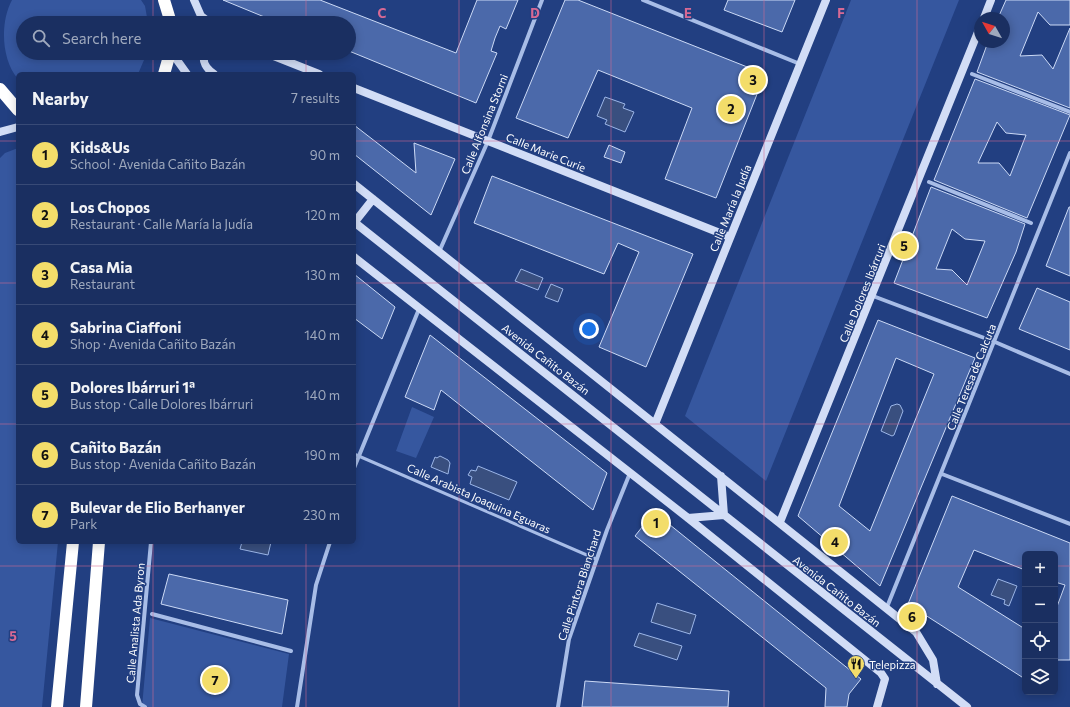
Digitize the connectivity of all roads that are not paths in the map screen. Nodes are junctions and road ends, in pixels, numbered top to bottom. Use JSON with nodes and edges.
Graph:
{"nodes":[{"id":1,"x":164,"y":0,"type":"edge"},
{"id":2,"x":194,"y":0,"type":"edge"},
{"id":3,"x":542,"y":0,"type":"edge"},
{"id":4,"x":643,"y":0,"type":"edge"},
{"id":5,"x":826,"y":0,"type":"edge"},
{"id":6,"x":991,"y":0,"type":"edge"},
{"id":7,"x":986,"y":12,"type":"edge"},
{"id":8,"x":169,"y":16,"type":"edge"},
{"id":9,"x":201,"y":16,"type":"edge"},
{"id":10,"x":974,"y":42,"type":"edge"},
{"id":11,"x":169,"y":60,"type":"edge"},
{"id":12,"x":176,"y":60,"type":"edge"},
{"id":13,"x":204,"y":60,"type":"edge"},
{"id":14,"x":284,"y":60,"type":"edge"},
{"id":15,"x":800,"y":64,"type":"junction"},
{"id":16,"x":165,"y":72,"type":"edge"},
{"id":17,"x":185,"y":72,"type":"edge"},
{"id":18,"x":212,"y":72,"type":"edge"},
{"id":19,"x":314,"y":72,"type":"edge"},
{"id":20,"x":972,"y":74,"type":"dead end"},
{"id":21,"x":0,"y":89,"type":"edge"},
{"id":22,"x":356,"y":89,"type":"edge"},
{"id":23,"x":16,"y":108,"type":"edge"},
{"id":24,"x":1070,"y":112,"type":"edge"},
{"id":25,"x":16,"y":128,"type":"edge"},
{"id":26,"x":0,"y":132,"type":"edge"},
{"id":27,"x":488,"y":141,"type":"junction"},
{"id":28,"x":1070,"y":153,"type":"edge"},
{"id":29,"x":929,"y":182,"type":"dead end"},
{"id":30,"x":356,"y":186,"type":"edge"},
{"id":31,"x":374,"y":199,"type":"junction"},
{"id":32,"x":356,"y":220,"type":"edge"},
{"id":33,"x":1031,"y":223,"type":"dead end"},
{"id":34,"x":356,"y":224,"type":"edge"},
{"id":35,"x":730,"y":237,"type":"junction"},
{"id":36,"x":439,"y":252,"type":"junction"},
{"id":37,"x":356,"y":259,"type":"edge"},
{"id":38,"x":873,"y":296,"type":"junction"},
{"id":39,"x":418,"y":309,"type":"junction"},
{"id":40,"x":995,"y":342,"type":"junction"},
{"id":41,"x":1070,"y":374,"type":"edge"},
{"id":42,"x":655,"y":424,"type":"junction"},
{"id":43,"x":356,"y":455,"type":"edge"},
{"id":44,"x":630,"y":472,"type":"junction"},
{"id":45,"x":942,"y":474,"type":"junction"},
{"id":46,"x":722,"y":476,"type":"junction"},
{"id":47,"x":724,"y":515,"type":"junction"},
{"id":48,"x":688,"y":518,"type":"junction"},
{"id":49,"x":780,"y":522,"type":"junction"},
{"id":50,"x":1070,"y":524,"type":"edge"},
{"id":51,"x":73,"y":544,"type":"edge"},
{"id":52,"x":99,"y":544,"type":"edge"},
{"id":53,"x":151,"y":544,"type":"edge"},
{"id":54,"x":329,"y":544,"type":"edge"},
{"id":55,"x":596,"y":559,"type":"junction"},
{"id":56,"x":887,"y":607,"type":"junction"},
{"id":57,"x":152,"y":614,"type":"dead end"},
{"id":58,"x":290,"y":651,"type":"dead end"},
{"id":59,"x":937,"y":684,"type":"junction"},
{"id":60,"x":57,"y":707,"type":"edge"},
{"id":61,"x":86,"y":707,"type":"edge"},
{"id":62,"x":145,"y":707,"type":"edge"},
{"id":63,"x":297,"y":707,"type":"edge"},
{"id":64,"x":558,"y":707,"type":"edge"},
{"id":65,"x":877,"y":707,"type":"edge"},
{"id":66,"x":967,"y":707,"type":"edge"}],
"edges":[{"from":1,"to":8,"type":"highway"},
{"from":2,"to":9,"type":"street"},
{"from":3,"to":27,"type":"street","name":"Calle Alfonsina Storni"},
{"from":4,"to":15,"type":"street"},
{"from":5,"to":15,"type":"street","name":"Calle María la Judía"},
{"from":6,"to":7,"type":"street"},
{"from":10,"to":38,"type":"street","name":"Calle Dolores Ibárruri"},
{"from":11,"to":16,"type":"highway"},
{"from":12,"to":17,"type":"street"},
{"from":13,"to":18,"type":"street"},
{"from":14,"to":19,"type":"street"},
{"from":15,"to":35,"type":"street","name":"Calle María la Judía"},
{"from":20,"to":24,"type":"street"},
{"from":21,"to":23,"type":"highway"},
{"from":22,"to":27,"type":"street","name":"Calle Marie Curie"},
{"from":25,"to":26,"type":"street"},
{"from":27,"to":35,"type":"street","name":"Calle Marie Curie"},
{"from":27,"to":36,"type":"street","name":"Calle Alfonsina Storni"},
{"from":28,"to":40,"type":"street","name":"Calle Teresa de Calcuta"},
{"from":29,"to":33,"type":"street"},
{"from":30,"to":31,"type":"street","name":"Avenida Cañito Bazán"},
{"from":31,"to":32,"type":"street","name":"Avenida Cañito Bazán"},
{"from":31,"to":36,"type":"street","name":"Avenida Cañito Bazán"},
{"from":34,"to":47,"type":"street","name":"Avenida Cañito Bazán"},
{"from":35,"to":42,"type":"street","name":"Calle María la Judía"},
{"from":36,"to":42,"type":"street","name":"Avenida Cañito Bazán"},
{"from":37,"to":39,"type":"street"},
{"from":38,"to":40,"type":"street"},
{"from":38,"to":49,"type":"street","name":"Calle Dolores Ibárruri"},
{"from":39,"to":43,"type":"street"},
{"from":39,"to":44,"type":"street"},
{"from":40,"to":41,"type":"street"},
{"from":40,"to":45,"type":"street","name":"Calle Teresa de Calcuta"},
{"from":42,"to":46,"type":"street","name":"Avenida Cañito Bazán"},
{"from":43,"to":55,"type":"lane","name":"Calle Arabista Joaquina Eguaras"},
{"from":44,"to":48,"type":"street"},
{"from":44,"to":55,"type":"street","name":"Calle Pintora Blanchard"},
{"from":45,"to":50,"type":"street"},
{"from":45,"to":56,"type":"street","name":"Calle Teresa de Calcuta"},
{"from":46,"to":47,"type":"street"},
{"from":46,"to":49,"type":"street","name":"Avenida Cañito Bazán"},
{"from":47,"to":48,"type":"street"},
{"from":47,"to":59,"type":"street","name":"Avenida Cañito Bazán"},
{"from":48,"to":65,"type":"street"},
{"from":49,"to":56,"type":"street","name":"Avenida Cañito Bazán"},
{"from":51,"to":60,"type":"highway"},
{"from":52,"to":61,"type":"highway"},
{"from":53,"to":62,"type":"street","name":"Calle Analista Ada Byron"},
{"from":54,"to":63,"type":"street"},
{"from":55,"to":64,"type":"street","name":"Calle Pintora Blanchard"},
{"from":56,"to":59,"type":"street","name":"Avenida Cañito Bazán"},
{"from":57,"to":58,"type":"street"},
{"from":59,"to":66,"type":"street","name":"Avenida Cañito Bazán"}]}
